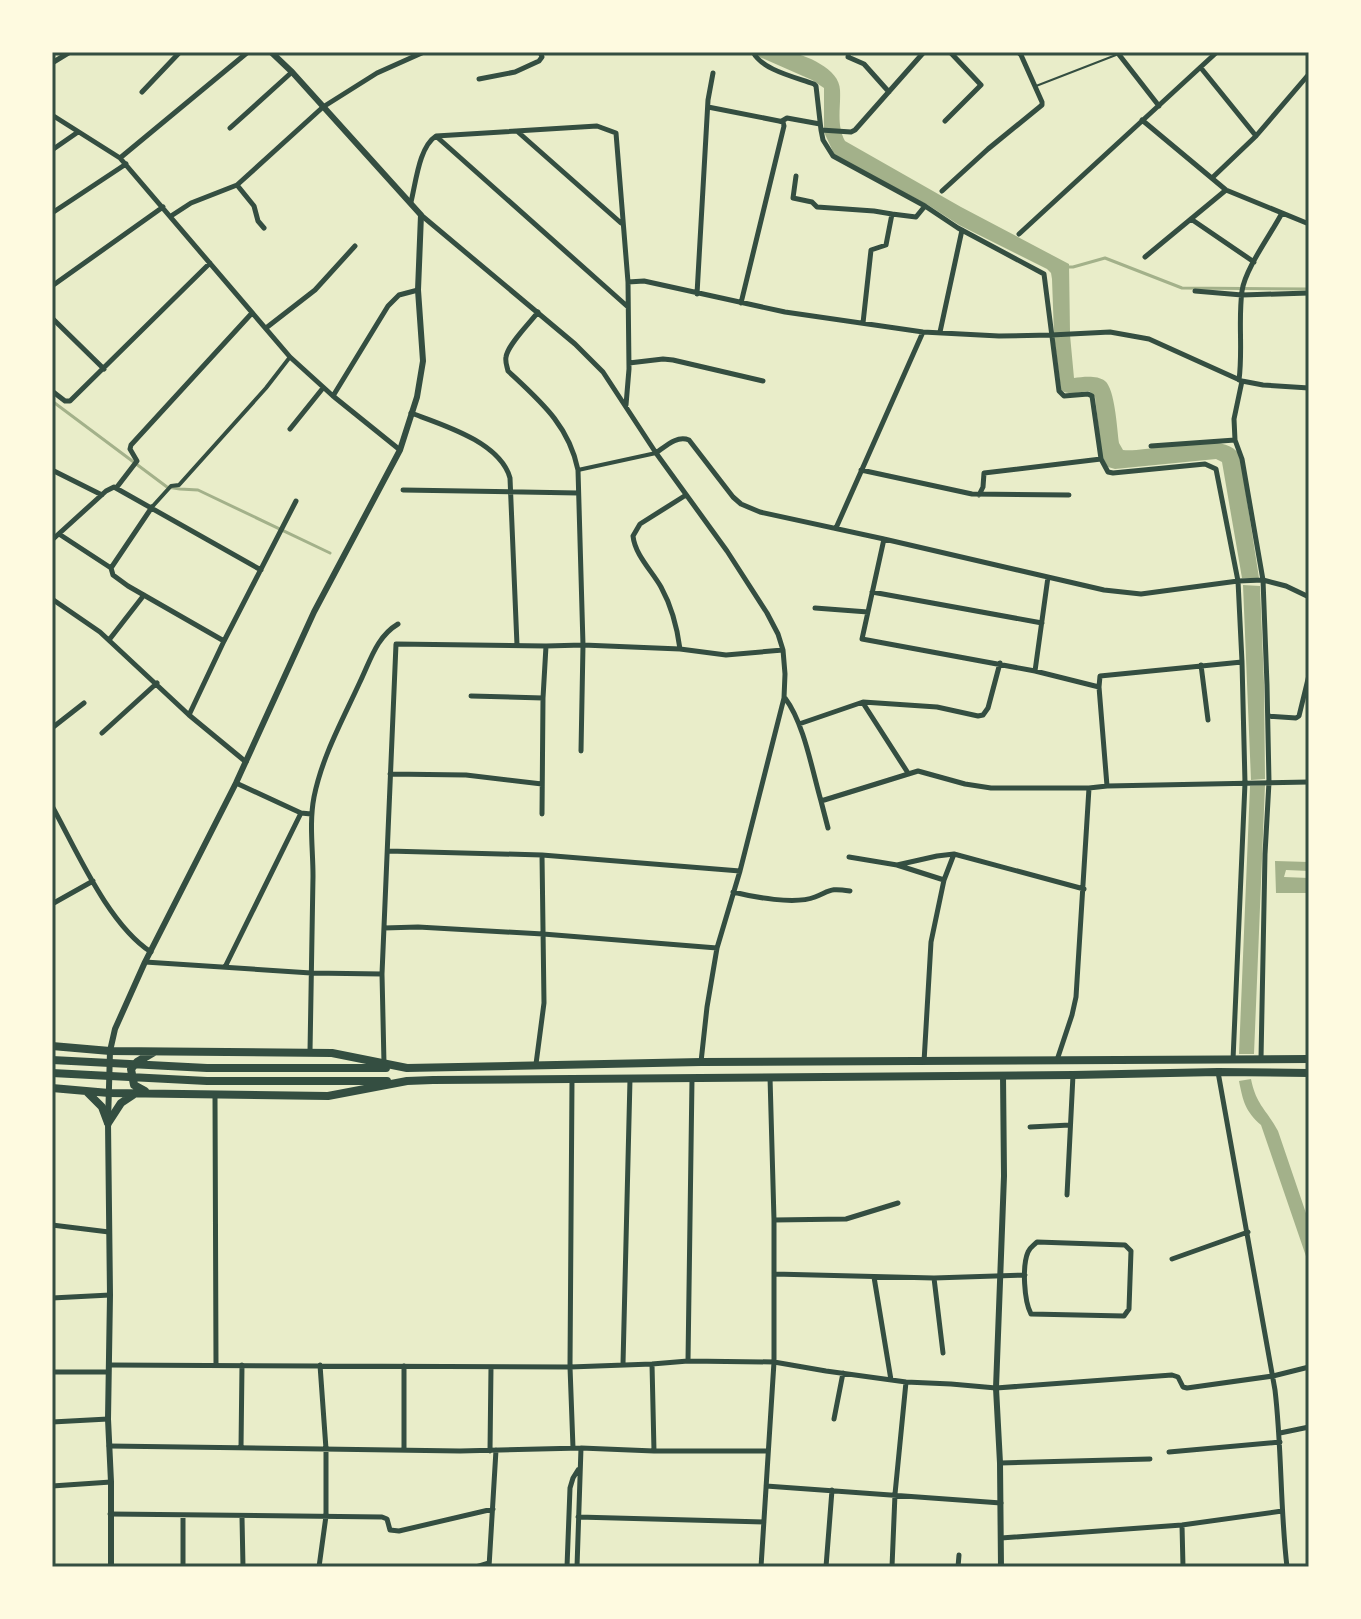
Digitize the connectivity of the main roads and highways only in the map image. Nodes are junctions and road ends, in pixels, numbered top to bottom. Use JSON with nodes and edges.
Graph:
{"nodes":[{"id":1,"x":57,"y":1046,"type":"edge"},
{"id":2,"x":156,"y":1051,"type":"junction"},
{"id":3,"x":1309,"y":1059,"type":"edge"},
{"id":4,"x":52,"y":1060,"type":"edge"},
{"id":5,"x":407,"y":1068,"type":"junction"},
{"id":6,"x":52,"y":1073,"type":"edge"},
{"id":7,"x":1309,"y":1073,"type":"edge"},
{"id":8,"x":407,"y":1081,"type":"junction"},
{"id":9,"x":52,"y":1088,"type":"edge"},
{"id":10,"x":86,"y":1091,"type":"junction"},
{"id":11,"x":138,"y":1093,"type":"junction"},
{"id":12,"x":149,"y":1093,"type":"junction"}],
"edges":[{"from":1,"to":2,"type":"highway"},
{"from":1,"to":9,"type":"highway"},
{"from":2,"to":5,"type":"highway"},
{"from":2,"to":12,"type":"highway"},
{"from":3,"to":5,"type":"highway"},
{"from":4,"to":5,"type":"highway"},
{"from":6,"to":8,"type":"highway"},
{"from":7,"to":8,"type":"highway"},
{"from":8,"to":12,"type":"highway"},
{"from":9,"to":10,"type":"highway"},
{"from":10,"to":11,"type":"highway"},
{"from":10,"to":11,"type":"highway"},
{"from":11,"to":12,"type":"highway"}]}
